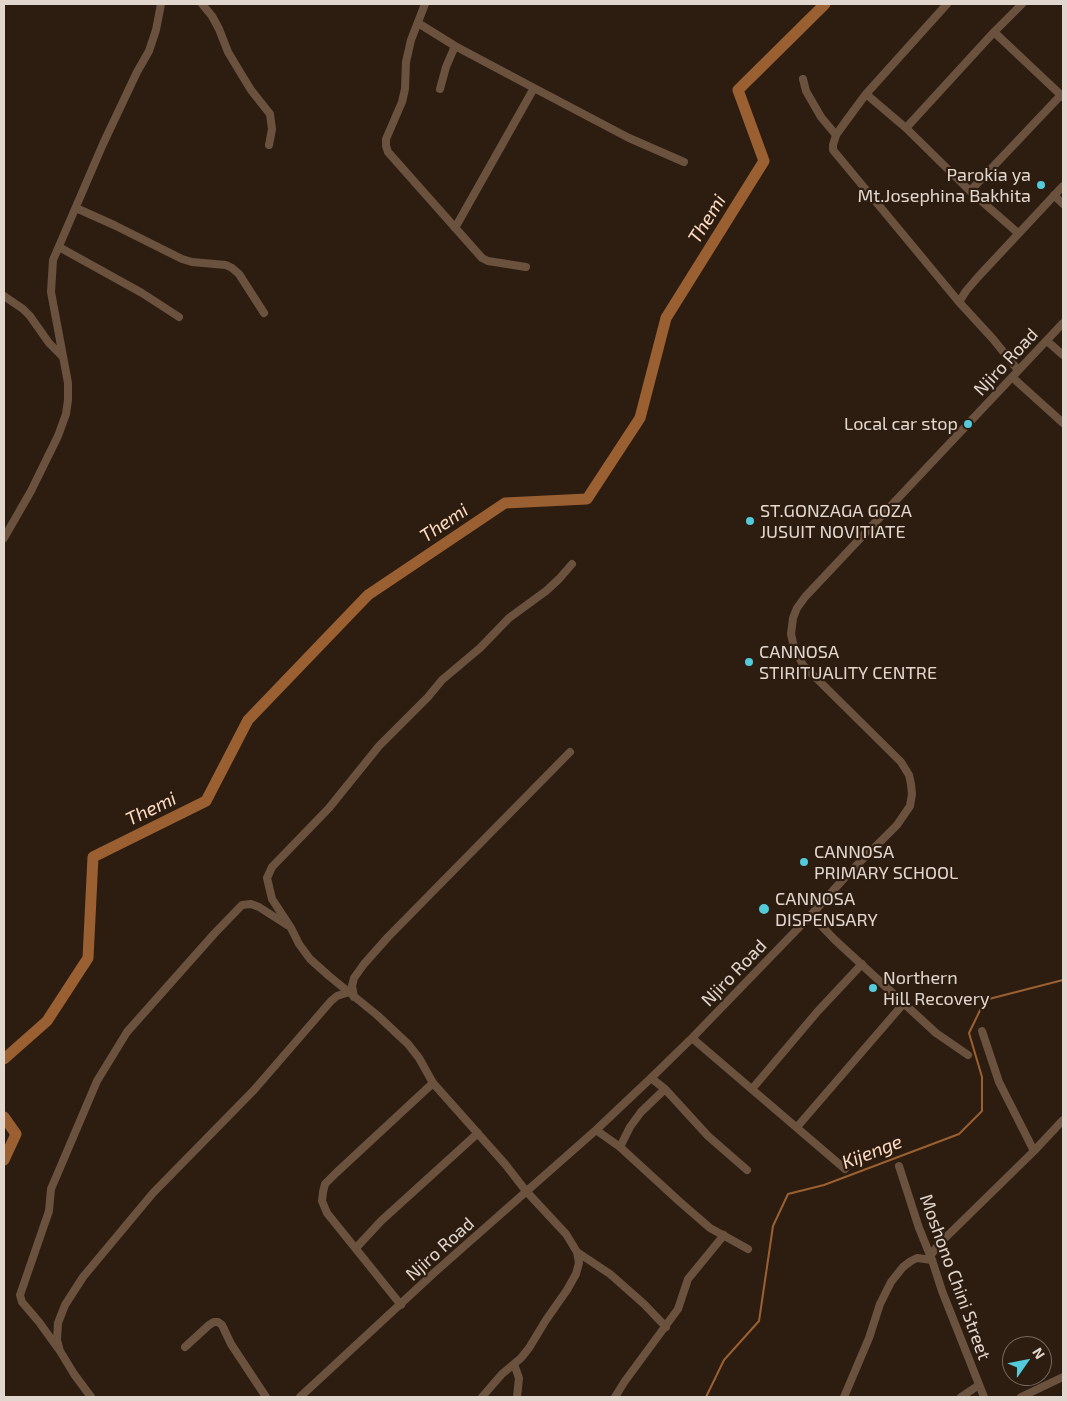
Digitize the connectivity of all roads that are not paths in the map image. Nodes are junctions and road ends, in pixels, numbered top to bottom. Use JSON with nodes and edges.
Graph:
{"nodes":[{"id":1,"x":161,"y":4,"type":"edge"},
{"id":2,"x":202,"y":4,"type":"edge"},
{"id":3,"x":425,"y":4,"type":"edge"},
{"id":4,"x":947,"y":4,"type":"edge"},
{"id":5,"x":1022,"y":4,"type":"edge"},
{"id":6,"x":418,"y":23,"type":"junction"},
{"id":7,"x":994,"y":32,"type":"junction"},
{"id":8,"x":455,"y":46,"type":"junction"},
{"id":9,"x":803,"y":79,"type":"dead end"},
{"id":10,"x":534,"y":88,"type":"junction"},
{"id":11,"x":440,"y":89,"type":"dead end"},
{"id":12,"x":866,"y":94,"type":"junction"},
{"id":13,"x":1062,"y":96,"type":"edge"},
{"id":14,"x":906,"y":128,"type":"junction"},
{"id":15,"x":836,"y":135,"type":"junction"},
{"id":16,"x":269,"y":145,"type":"dead end"},
{"id":17,"x":684,"y":162,"type":"dead end"},
{"id":18,"x":1063,"y":186,"type":"edge"},
{"id":19,"x":970,"y":191,"type":"junction"},
{"id":20,"x":1054,"y":195,"type":"junction"},
{"id":21,"x":1063,"y":204,"type":"edge"},
{"id":22,"x":76,"y":208,"type":"junction"},
{"id":23,"x":455,"y":228,"type":"junction"},
{"id":24,"x":1018,"y":233,"type":"junction"},
{"id":25,"x":59,"y":247,"type":"junction"},
{"id":26,"x":526,"y":267,"type":"dead end"},
{"id":27,"x":4,"y":296,"type":"edge"},
{"id":28,"x":959,"y":302,"type":"junction"},
{"id":29,"x":264,"y":313,"type":"dead end"},
{"id":30,"x":179,"y":317,"type":"dead end"},
{"id":31,"x":1063,"y":323,"type":"edge"},
{"id":32,"x":1047,"y":340,"type":"junction"},
{"id":33,"x":1063,"y":355,"type":"edge"},
{"id":34,"x":63,"y":357,"type":"junction"},
{"id":35,"x":1018,"y":370,"type":"junction"},
{"id":36,"x":1012,"y":377,"type":"junction"},
{"id":37,"x":1063,"y":423,"type":"edge"},
{"id":38,"x":4,"y":538,"type":"edge"},
{"id":39,"x":572,"y":564,"type":"dead end"},
{"id":40,"x":570,"y":752,"type":"dead end"},
{"id":41,"x":811,"y":915,"type":"junction"},
{"id":42,"x":291,"y":928,"type":"junction"},
{"id":43,"x":862,"y":964,"type":"junction"},
{"id":44,"x":351,"y":994,"type":"junction"},
{"id":45,"x":904,"y":1003,"type":"junction"},
{"id":46,"x":982,"y":1031,"type":"dead end"},
{"id":47,"x":692,"y":1038,"type":"junction"},
{"id":48,"x":968,"y":1055,"type":"dead end"},
{"id":49,"x":651,"y":1078,"type":"junction"},
{"id":50,"x":433,"y":1083,"type":"junction"},
{"id":51,"x":665,"y":1089,"type":"junction"},
{"id":52,"x":752,"y":1089,"type":"junction"},
{"id":53,"x":1063,"y":1120,"type":"edge"},
{"id":54,"x":796,"y":1127,"type":"junction"},
{"id":55,"x":596,"y":1130,"type":"junction"},
{"id":56,"x":478,"y":1133,"type":"junction"},
{"id":57,"x":620,"y":1147,"type":"junction"},
{"id":58,"x":1034,"y":1151,"type":"junction"},
{"id":59,"x":899,"y":1166,"type":"dead end"},
{"id":60,"x":845,"y":1169,"type":"dead end"},
{"id":61,"x":748,"y":1170,"type":"dead end"},
{"id":62,"x":526,"y":1191,"type":"junction"},
{"id":63,"x":724,"y":1235,"type":"junction"},
{"id":64,"x":356,"y":1248,"type":"junction"},
{"id":65,"x":748,"y":1249,"type":"dead end"},
{"id":66,"x":577,"y":1252,"type":"junction"},
{"id":67,"x":931,"y":1258,"type":"junction"},
{"id":68,"x":401,"y":1305,"type":"junction"},
{"id":69,"x":666,"y":1327,"type":"junction"},
{"id":70,"x":184,"y":1347,"type":"dead end"},
{"id":71,"x":60,"y":1351,"type":"junction"},
{"id":72,"x":514,"y":1364,"type":"junction"},
{"id":73,"x":1063,"y":1377,"type":"edge"},
{"id":74,"x":979,"y":1385,"type":"junction"},
{"id":75,"x":484,"y":1396,"type":"edge"},
{"id":76,"x":91,"y":1397,"type":"edge"},
{"id":77,"x":266,"y":1397,"type":"edge"},
{"id":78,"x":300,"y":1397,"type":"edge"},
{"id":79,"x":517,"y":1397,"type":"edge"},
{"id":80,"x":615,"y":1397,"type":"edge"},
{"id":81,"x":844,"y":1397,"type":"edge"},
{"id":82,"x":961,"y":1397,"type":"edge"},
{"id":83,"x":984,"y":1397,"type":"edge"},
{"id":84,"x":1020,"y":1397,"type":"edge"}],
"edges":[{"from":1,"to":22,"type":"street"},
{"from":2,"to":16,"type":"street"},
{"from":3,"to":6,"type":"street"},
{"from":4,"to":12,"type":"street"},
{"from":5,"to":7,"type":"street"},
{"from":6,"to":8,"type":"street"},
{"from":6,"to":23,"type":"street"},
{"from":7,"to":13,"type":"street"},
{"from":7,"to":14,"type":"street"},
{"from":8,"to":10,"type":"street"},
{"from":8,"to":11,"type":"street"},
{"from":9,"to":15,"type":"street"},
{"from":10,"to":17,"type":"street"},
{"from":10,"to":23,"type":"street"},
{"from":12,"to":14,"type":"street"},
{"from":12,"to":15,"type":"street"},
{"from":13,"to":19,"type":"street"},
{"from":14,"to":19,"type":"street"},
{"from":15,"to":28,"type":"street"},
{"from":18,"to":20,"type":"street"},
{"from":19,"to":24,"type":"street"},
{"from":20,"to":21,"type":"street"},
{"from":20,"to":24,"type":"street"},
{"from":22,"to":25,"type":"street"},
{"from":22,"to":29,"type":"street"},
{"from":23,"to":26,"type":"street"},
{"from":24,"to":28,"type":"street"},
{"from":25,"to":30,"type":"street"},
{"from":25,"to":34,"type":"street"},
{"from":27,"to":34,"type":"street"},
{"from":28,"to":35,"type":"street"},
{"from":31,"to":32,"type":"street","name":"Njiro Road"},
{"from":32,"to":33,"type":"street"},
{"from":32,"to":35,"type":"street","name":"Njiro Road"},
{"from":34,"to":38,"type":"street"},
{"from":35,"to":36,"type":"street","name":"Njiro Road"},
{"from":36,"to":37,"type":"street"},
{"from":36,"to":41,"type":"street","name":"Njiro Road"},
{"from":39,"to":42,"type":"street"},
{"from":40,"to":44,"type":"street"},
{"from":41,"to":43,"type":"street"},
{"from":41,"to":47,"type":"street","name":"Njiro Road"},
{"from":42,"to":44,"type":"street"},
{"from":42,"to":71,"type":"street"},
{"from":43,"to":45,"type":"street"},
{"from":43,"to":52,"type":"street"},
{"from":44,"to":50,"type":"street"},
{"from":44,"to":71,"type":"street"},
{"from":45,"to":48,"type":"street"},
{"from":45,"to":54,"type":"street"},
{"from":46,"to":58,"type":"street"},
{"from":47,"to":49,"type":"street","name":"Njiro Road"},
{"from":47,"to":52,"type":"street"},
{"from":49,"to":51,"type":"street"},
{"from":49,"to":55,"type":"street","name":"Njiro Road"},
{"from":50,"to":56,"type":"street"},
{"from":50,"to":64,"type":"street"},
{"from":51,"to":57,"type":"street"},
{"from":51,"to":61,"type":"street"},
{"from":52,"to":54,"type":"street"},
{"from":53,"to":58,"type":"street"},
{"from":54,"to":60,"type":"street"},
{"from":55,"to":57,"type":"street"},
{"from":55,"to":62,"type":"street","name":"Njiro Road"},
{"from":56,"to":62,"type":"street"},
{"from":56,"to":64,"type":"street"},
{"from":57,"to":63,"type":"street"},
{"from":58,"to":67,"type":"street"},
{"from":59,"to":67,"type":"street","name":"Moshono Chini Street"},
{"from":62,"to":66,"type":"street"},
{"from":62,"to":68,"type":"street","name":"Njiro Road"},
{"from":63,"to":65,"type":"street"},
{"from":63,"to":69,"type":"street"},
{"from":64,"to":68,"type":"street"},
{"from":66,"to":69,"type":"street"},
{"from":66,"to":72,"type":"street"},
{"from":67,"to":74,"type":"street","name":"Moshono Chini Street"},
{"from":67,"to":81,"type":"street"},
{"from":68,"to":78,"type":"street","name":"Njiro Road"},
{"from":69,"to":80,"type":"street"},
{"from":70,"to":77,"type":"street"},
{"from":71,"to":76,"type":"street"},
{"from":72,"to":75,"type":"street"},
{"from":72,"to":79,"type":"street"},
{"from":73,"to":84,"type":"street"},
{"from":74,"to":82,"type":"street"},
{"from":74,"to":83,"type":"street","name":"Moshono Chini Street"}]}
